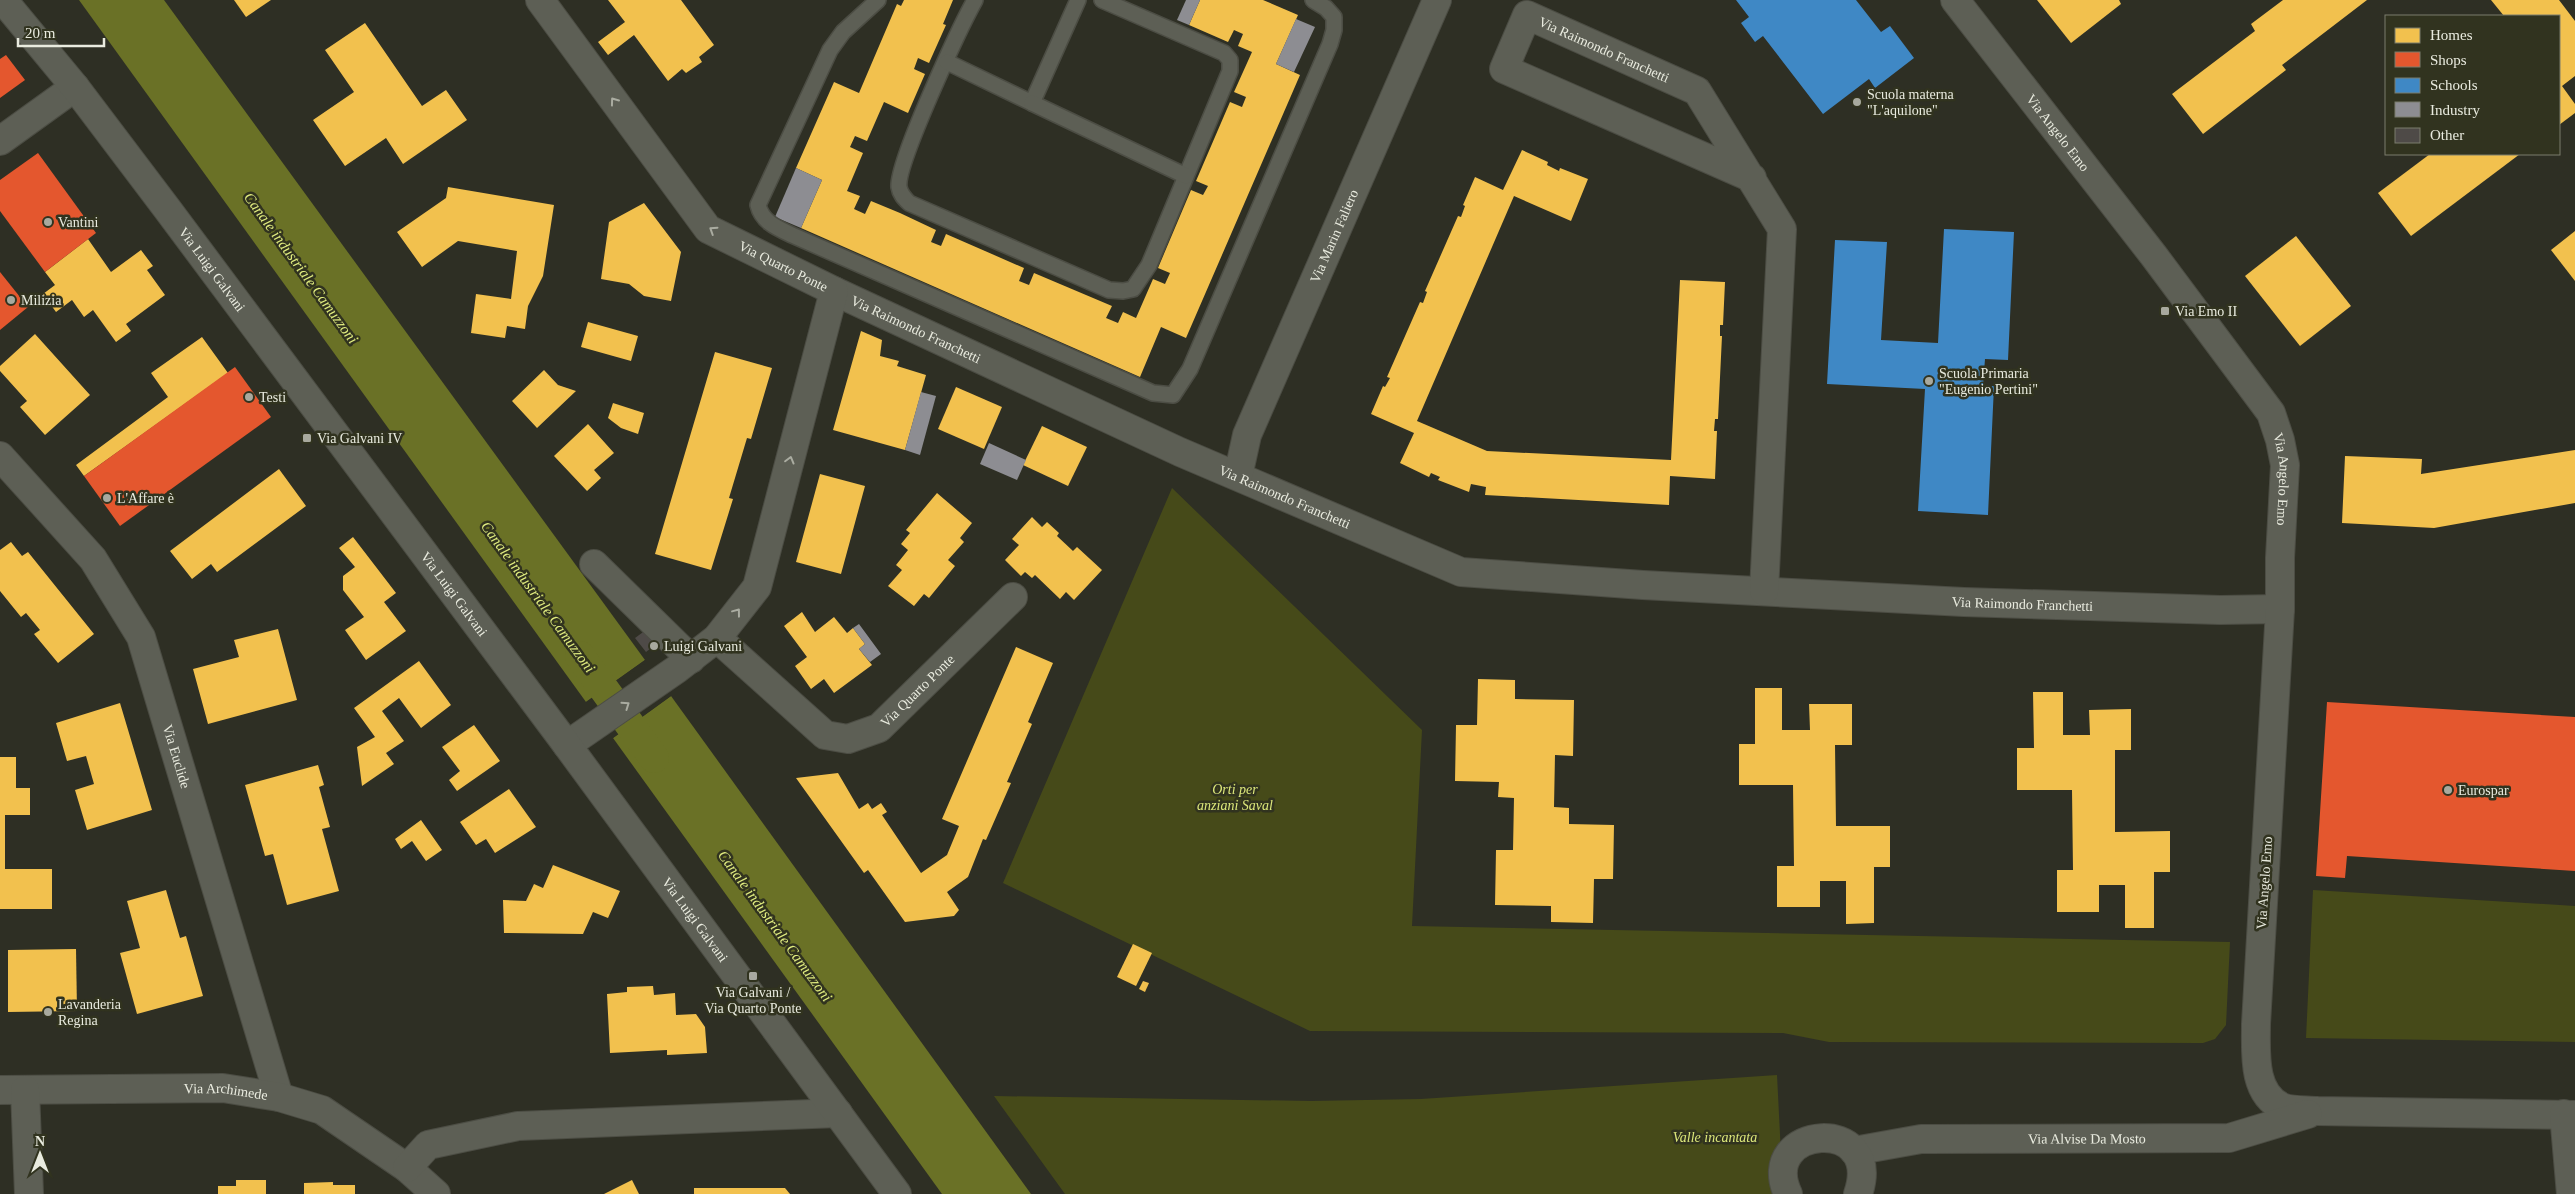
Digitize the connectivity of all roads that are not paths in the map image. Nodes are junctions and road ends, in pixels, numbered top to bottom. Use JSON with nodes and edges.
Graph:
{"nodes":[{"id":1,"x":3,"y":0,"type":"edge"},
{"id":2,"x":540,"y":0,"type":"edge"},
{"id":3,"x":878,"y":0,"type":"edge"},
{"id":4,"x":976,"y":0,"type":"edge"},
{"id":5,"x":1078,"y":0,"type":"edge"},
{"id":6,"x":1102,"y":0,"type":"edge"},
{"id":7,"x":1313,"y":0,"type":"edge"},
{"id":8,"x":1955,"y":0,"type":"edge"},
{"id":9,"x":1432,"y":2,"type":"edge"},
{"id":10,"x":947,"y":62,"type":"junction"},
{"id":11,"x":75,"y":87,"type":"junction"},
{"id":12,"x":1032,"y":103,"type":"junction"},
{"id":13,"x":0,"y":141,"type":"edge"},
{"id":14,"x":1186,"y":176,"type":"junction"},
{"id":15,"x":1752,"y":178,"type":"junction"},
{"id":16,"x":834,"y":291,"type":"junction"},
{"id":17,"x":5,"y":473,"type":"edge"},
{"id":18,"x":1238,"y":476,"type":"junction"},
{"id":19,"x":594,"y":564,"type":"dead end"},
{"id":20,"x":1764,"y":591,"type":"junction"},
{"id":21,"x":1013,"y":597,"type":"dead end"},
{"id":22,"x":2280,"y":609,"type":"junction"},
{"id":23,"x":717,"y":638,"type":"junction"},
{"id":24,"x":684,"y":664,"type":"junction"},
{"id":25,"x":576,"y":739,"type":"junction"},
{"id":26,"x":2257,"y":1064,"type":"joint"},
{"id":27,"x":13,"y":1090,"type":"edge"},
{"id":28,"x":279,"y":1097,"type":"junction"},
{"id":29,"x":2317,"y":1111,"type":"junction"},
{"id":30,"x":838,"y":1113,"type":"junction"},
{"id":31,"x":2570,"y":1115,"type":"edge"},
{"id":32,"x":1854,"y":1151,"type":"junction"},
{"id":33,"x":407,"y":1168,"type":"junction"},
{"id":34,"x":28,"y":1194,"type":"edge"},
{"id":35,"x":416,"y":1194,"type":"edge"},
{"id":36,"x":436,"y":1194,"type":"edge"},
{"id":37,"x":897,"y":1194,"type":"edge"},
{"id":38,"x":1788,"y":1194,"type":"edge"},
{"id":39,"x":1858,"y":1194,"type":"edge"},
{"id":40,"x":2571,"y":1194,"type":"edge"}],
"edges":[{"from":1,"to":11,"type":"street","name":"Via Luigi Galvani"},
{"from":16,"to":2,"type":"street","name":"Via Quarto Ponte","one_way":true},
{"from":3,"to":7,"type":"lane"},
{"from":4,"to":10,"type":"lane"},
{"from":5,"to":12,"type":"lane"},
{"from":6,"to":14,"type":"lane"},
{"from":8,"to":22,"type":"street","name":"Via Angelo Emo"},
{"from":9,"to":18,"type":"street","name":"Via Marin Faliero"},
{"from":10,"to":12,"type":"lane"},
{"from":10,"to":14,"type":"lane"},
{"from":11,"to":13,"type":"street"},
{"from":11,"to":25,"type":"street","name":"Via Luigi Galvani"},
{"from":12,"to":14,"type":"lane"},
{"from":15,"to":15,"type":"street","name":"Via Raimondo Franchetti"},
{"from":15,"to":20,"type":"street","name":"Via Raimondo Franchetti"},
{"from":16,"to":18,"type":"street","name":"Via Raimondo Franchetti"},
{"from":23,"to":16,"type":"street","name":"Via Quarto Ponte","one_way":true},
{"from":17,"to":28,"type":"street","name":"Via Euclide"},
{"from":18,"to":20,"type":"street","name":"Via Raimondo Franchetti"},
{"from":19,"to":24,"type":"street"},
{"from":20,"to":22,"type":"street","name":"Via Raimondo Franchetti"},
{"from":21,"to":23,"type":"street","name":"Via Quarto Ponte"},
{"from":22,"to":26,"type":"street","name":"Via Angelo Emo"},
{"from":23,"to":24,"type":"street","name":"Via Quarto Ponte"},
{"from":25,"to":24,"type":"street","name":"Via Quarto Ponte","one_way":true},
{"from":25,"to":30,"type":"street","name":"Via Luigi Galvani"},
{"from":26,"to":29,"type":"street","name":"Via Alvise Da Mosto"},
{"from":27,"to":28,"type":"street","name":"Via Archimede"},
{"from":27,"to":34,"type":"street","name":"Via Archimede"},
{"from":28,"to":33,"type":"street","name":"Via Archimede"},
{"from":29,"to":31,"type":"street","name":"Via Alvise Da Mosto"},
{"from":29,"to":32,"type":"street","name":"Via Alvise Da Mosto"},
{"from":30,"to":33,"type":"street"},
{"from":30,"to":37,"type":"street","name":"Via Luigi Galvani"},
{"from":31,"to":40,"type":"street","name":"Via Alvise Da Mosto"},
{"from":32,"to":38,"type":"street"},
{"from":32,"to":39,"type":"street"},
{"from":33,"to":35,"type":"street"},
{"from":33,"to":36,"type":"street","name":"Via Archimede"}]}
